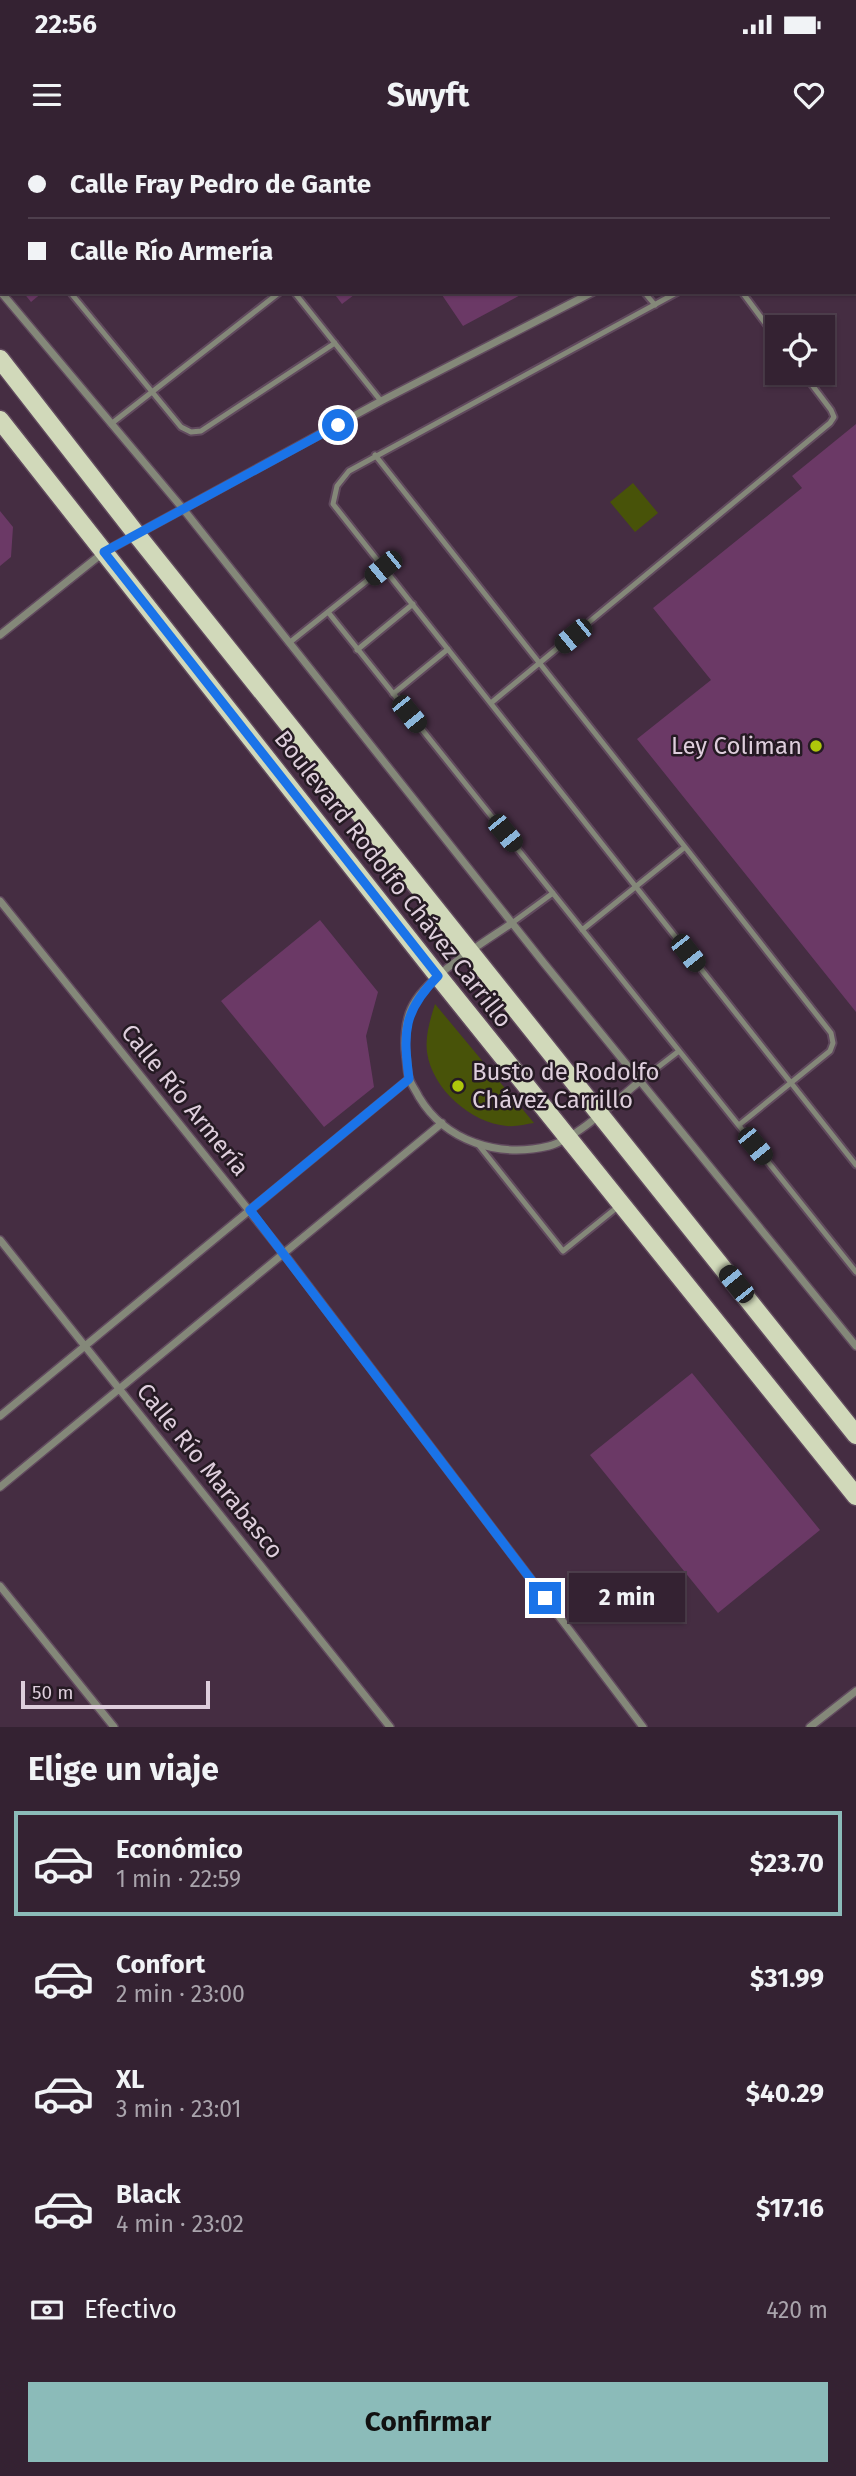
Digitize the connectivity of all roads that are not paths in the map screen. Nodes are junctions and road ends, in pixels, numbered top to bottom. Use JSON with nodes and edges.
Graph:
{"nodes":[{"id":1,"x":3,"y":294,"type":"edge"},
{"id":2,"x":72,"y":294,"type":"edge"},
{"id":3,"x":277,"y":294,"type":"edge"},
{"id":4,"x":296,"y":294,"type":"edge"},
{"id":5,"x":589,"y":294,"type":"edge"},
{"id":6,"x":646,"y":294,"type":"edge"},
{"id":7,"x":674,"y":294,"type":"edge"},
{"id":8,"x":743,"y":294,"type":"edge"},
{"id":9,"x":655,"y":305,"type":"junction"},
{"id":10,"x":765,"y":323,"type":"edge"},
{"id":11,"x":335,"y":343,"type":"junction"},
{"id":12,"x":0,"y":359,"type":"edge"},
{"id":13,"x":812,"y":385,"type":"edge"},
{"id":14,"x":152,"y":392,"type":"junction"},
{"id":15,"x":382,"y":401,"type":"junction"},
{"id":16,"x":0,"y":420,"type":"edge"},
{"id":17,"x":111,"y":424,"type":"junction"},
{"id":18,"x":375,"y":455,"type":"junction"},
{"id":19,"x":184,"y":510,"type":"junction"},
{"id":20,"x":137,"y":535,"type":"junction"},
{"id":21,"x":104,"y":552,"type":"junction"},
{"id":22,"x":383,"y":568,"type":"junction"},
{"id":23,"x":413,"y":604,"type":"junction"},
{"id":24,"x":328,"y":612,"type":"junction"},
{"id":25,"x":0,"y":635,"type":"edge"},
{"id":26,"x":289,"y":643,"type":"junction"},
{"id":27,"x":448,"y":649,"type":"junction"},
{"id":28,"x":357,"y":650,"type":"junction"},
{"id":29,"x":540,"y":663,"type":"junction"},
{"id":30,"x":393,"y":694,"type":"junction"},
{"id":31,"x":491,"y":703,"type":"junction"},
{"id":32,"x":685,"y":847,"type":"junction"},
{"id":33,"x":635,"y":887,"type":"junction"},
{"id":34,"x":553,"y":893,"type":"junction"},
{"id":35,"x":0,"y":901,"type":"edge"},
{"id":36,"x":512,"y":923,"type":"junction"},
{"id":37,"x":582,"y":930,"type":"junction"},
{"id":38,"x":471,"y":952,"type":"junction"},
{"id":39,"x":438,"y":976,"type":"junction"},
{"id":40,"x":679,"y":1051,"type":"junction"},
{"id":41,"x":409,"y":1079,"type":"junction"},
{"id":42,"x":640,"y":1081,"type":"junction"},
{"id":43,"x":792,"y":1084,"type":"junction"},
{"id":44,"x":600,"y":1113,"type":"junction"},
{"id":45,"x":442,"y":1123,"type":"junction"},
{"id":46,"x":738,"y":1125,"type":"junction"},
{"id":47,"x":569,"y":1138,"type":"junction"},
{"id":48,"x":477,"y":1143,"type":"junction"},
{"id":49,"x":856,"y":1165,"type":"edge"},
{"id":50,"x":622,"y":1204,"type":"junction"},
{"id":51,"x":250,"y":1210,"type":"junction"},
{"id":52,"x":0,"y":1240,"type":"edge"},
{"id":53,"x":284,"y":1254,"type":"junction"},
{"id":54,"x":856,"y":1272,"type":"edge"},
{"id":55,"x":85,"y":1346,"type":"junction"},
{"id":56,"x":856,"y":1346,"type":"edge"},
{"id":57,"x":120,"y":1389,"type":"junction"},
{"id":58,"x":0,"y":1416,"type":"edge"},
{"id":59,"x":856,"y":1435,"type":"edge"},
{"id":60,"x":0,"y":1487,"type":"edge"},
{"id":61,"x":856,"y":1496,"type":"edge"},
{"id":62,"x":0,"y":1586,"type":"edge"},
{"id":63,"x":856,"y":1691,"type":"edge"},
{"id":64,"x":114,"y":1727,"type":"edge"},
{"id":65,"x":390,"y":1727,"type":"edge"},
{"id":66,"x":643,"y":1727,"type":"edge"},
{"id":67,"x":810,"y":1727,"type":"edge"}],
"edges":[{"from":1,"to":17,"type":"street"},
{"from":2,"to":14,"type":"lane"},
{"from":3,"to":14,"type":"lane"},
{"from":4,"to":11,"type":"lane"},
{"from":5,"to":15,"type":"street"},
{"from":6,"to":9,"type":"lane"},
{"from":7,"to":9,"type":"lane"},
{"from":8,"to":10,"type":"lane"},
{"from":9,"to":18,"type":"lane"},
{"from":11,"to":14,"type":"lane"},
{"from":11,"to":15,"type":"lane"},
{"from":12,"to":20,"type":"main road","name":"Boulevard Rodolfo Chávez Carrillo"},
{"from":13,"to":29,"type":"lane"},
{"from":14,"to":17,"type":"lane"},
{"from":15,"to":19,"type":"street"},
{"from":16,"to":21,"type":"main road","name":"Boulevard Rodolfo Chávez Carrillo"},
{"from":17,"to":19,"type":"street"},
{"from":18,"to":22,"type":"lane"},
{"from":18,"to":29,"type":"lane"},
{"from":19,"to":20,"type":"street"},
{"from":19,"to":26,"type":"street"},
{"from":20,"to":21,"type":"street"},
{"from":20,"to":38,"type":"main road","name":"Boulevard Rodolfo Chávez Carrillo"},
{"from":21,"to":25,"type":"street"},
{"from":21,"to":39,"type":"main road","name":"Boulevard Rodolfo Chávez Carrillo"},
{"from":22,"to":23,"type":"lane"},
{"from":22,"to":24,"type":"lane"},
{"from":23,"to":27,"type":"lane"},
{"from":23,"to":28,"type":"lane"},
{"from":24,"to":26,"type":"lane"},
{"from":24,"to":28,"type":"lane"},
{"from":26,"to":36,"type":"street"},
{"from":27,"to":30,"type":"lane"},
{"from":27,"to":31,"type":"lane"},
{"from":28,"to":30,"type":"lane"},
{"from":29,"to":31,"type":"lane"},
{"from":29,"to":32,"type":"lane"},
{"from":30,"to":34,"type":"lane"},
{"from":31,"to":33,"type":"lane"},
{"from":32,"to":33,"type":"lane"},
{"from":32,"to":43,"type":"lane"},
{"from":33,"to":37,"type":"lane"},
{"from":33,"to":43,"type":"lane"},
{"from":34,"to":36,"type":"lane"},
{"from":34,"to":37,"type":"lane"},
{"from":35,"to":51,"type":"street","name":"Calle Río Armería"},
{"from":36,"to":38,"type":"street"},
{"from":36,"to":42,"type":"street"},
{"from":37,"to":40,"type":"lane"},
{"from":38,"to":39,"type":"street"},
{"from":38,"to":44,"type":"main road","name":"Boulevard Rodolfo Chávez Carrillo"},
{"from":39,"to":41,"type":"street"},
{"from":39,"to":47,"type":"main road","name":"Boulevard Rodolfo Chávez Carrillo"},
{"from":40,"to":42,"type":"lane"},
{"from":40,"to":46,"type":"lane"},
{"from":41,"to":45,"type":"street"},
{"from":41,"to":51,"type":"street"},
{"from":42,"to":44,"type":"street"},
{"from":42,"to":56,"type":"street"},
{"from":43,"to":46,"type":"lane"},
{"from":43,"to":49,"type":"lane"},
{"from":44,"to":47,"type":"street"},
{"from":44,"to":59,"type":"main road","name":"Boulevard Rodolfo Chávez Carrillo"},
{"from":45,"to":48,"type":"street"},
{"from":45,"to":53,"type":"street"},
{"from":46,"to":54,"type":"lane"},
{"from":47,"to":48,"type":"street"},
{"from":47,"to":50,"type":"main road","name":"Boulevard Rodolfo Chávez Carrillo"},
{"from":48,"to":50,"type":"lane"},
{"from":50,"to":61,"type":"main road","name":"Boulevard Rodolfo Chávez Carrillo"},
{"from":51,"to":53,"type":"street","name":"Calle Río Armería"},
{"from":51,"to":55,"type":"street"},
{"from":52,"to":55,"type":"street","name":"Calle Río Marabasco"},
{"from":53,"to":57,"type":"street"},
{"from":53,"to":66,"type":"street","name":"Calle Río Armería"},
{"from":55,"to":57,"type":"street","name":"Calle Río Marabasco"},
{"from":55,"to":58,"type":"street"},
{"from":57,"to":60,"type":"street"},
{"from":57,"to":65,"type":"street","name":"Calle Río Marabasco"},
{"from":62,"to":64,"type":"street"},
{"from":63,"to":67,"type":"street"}]}
